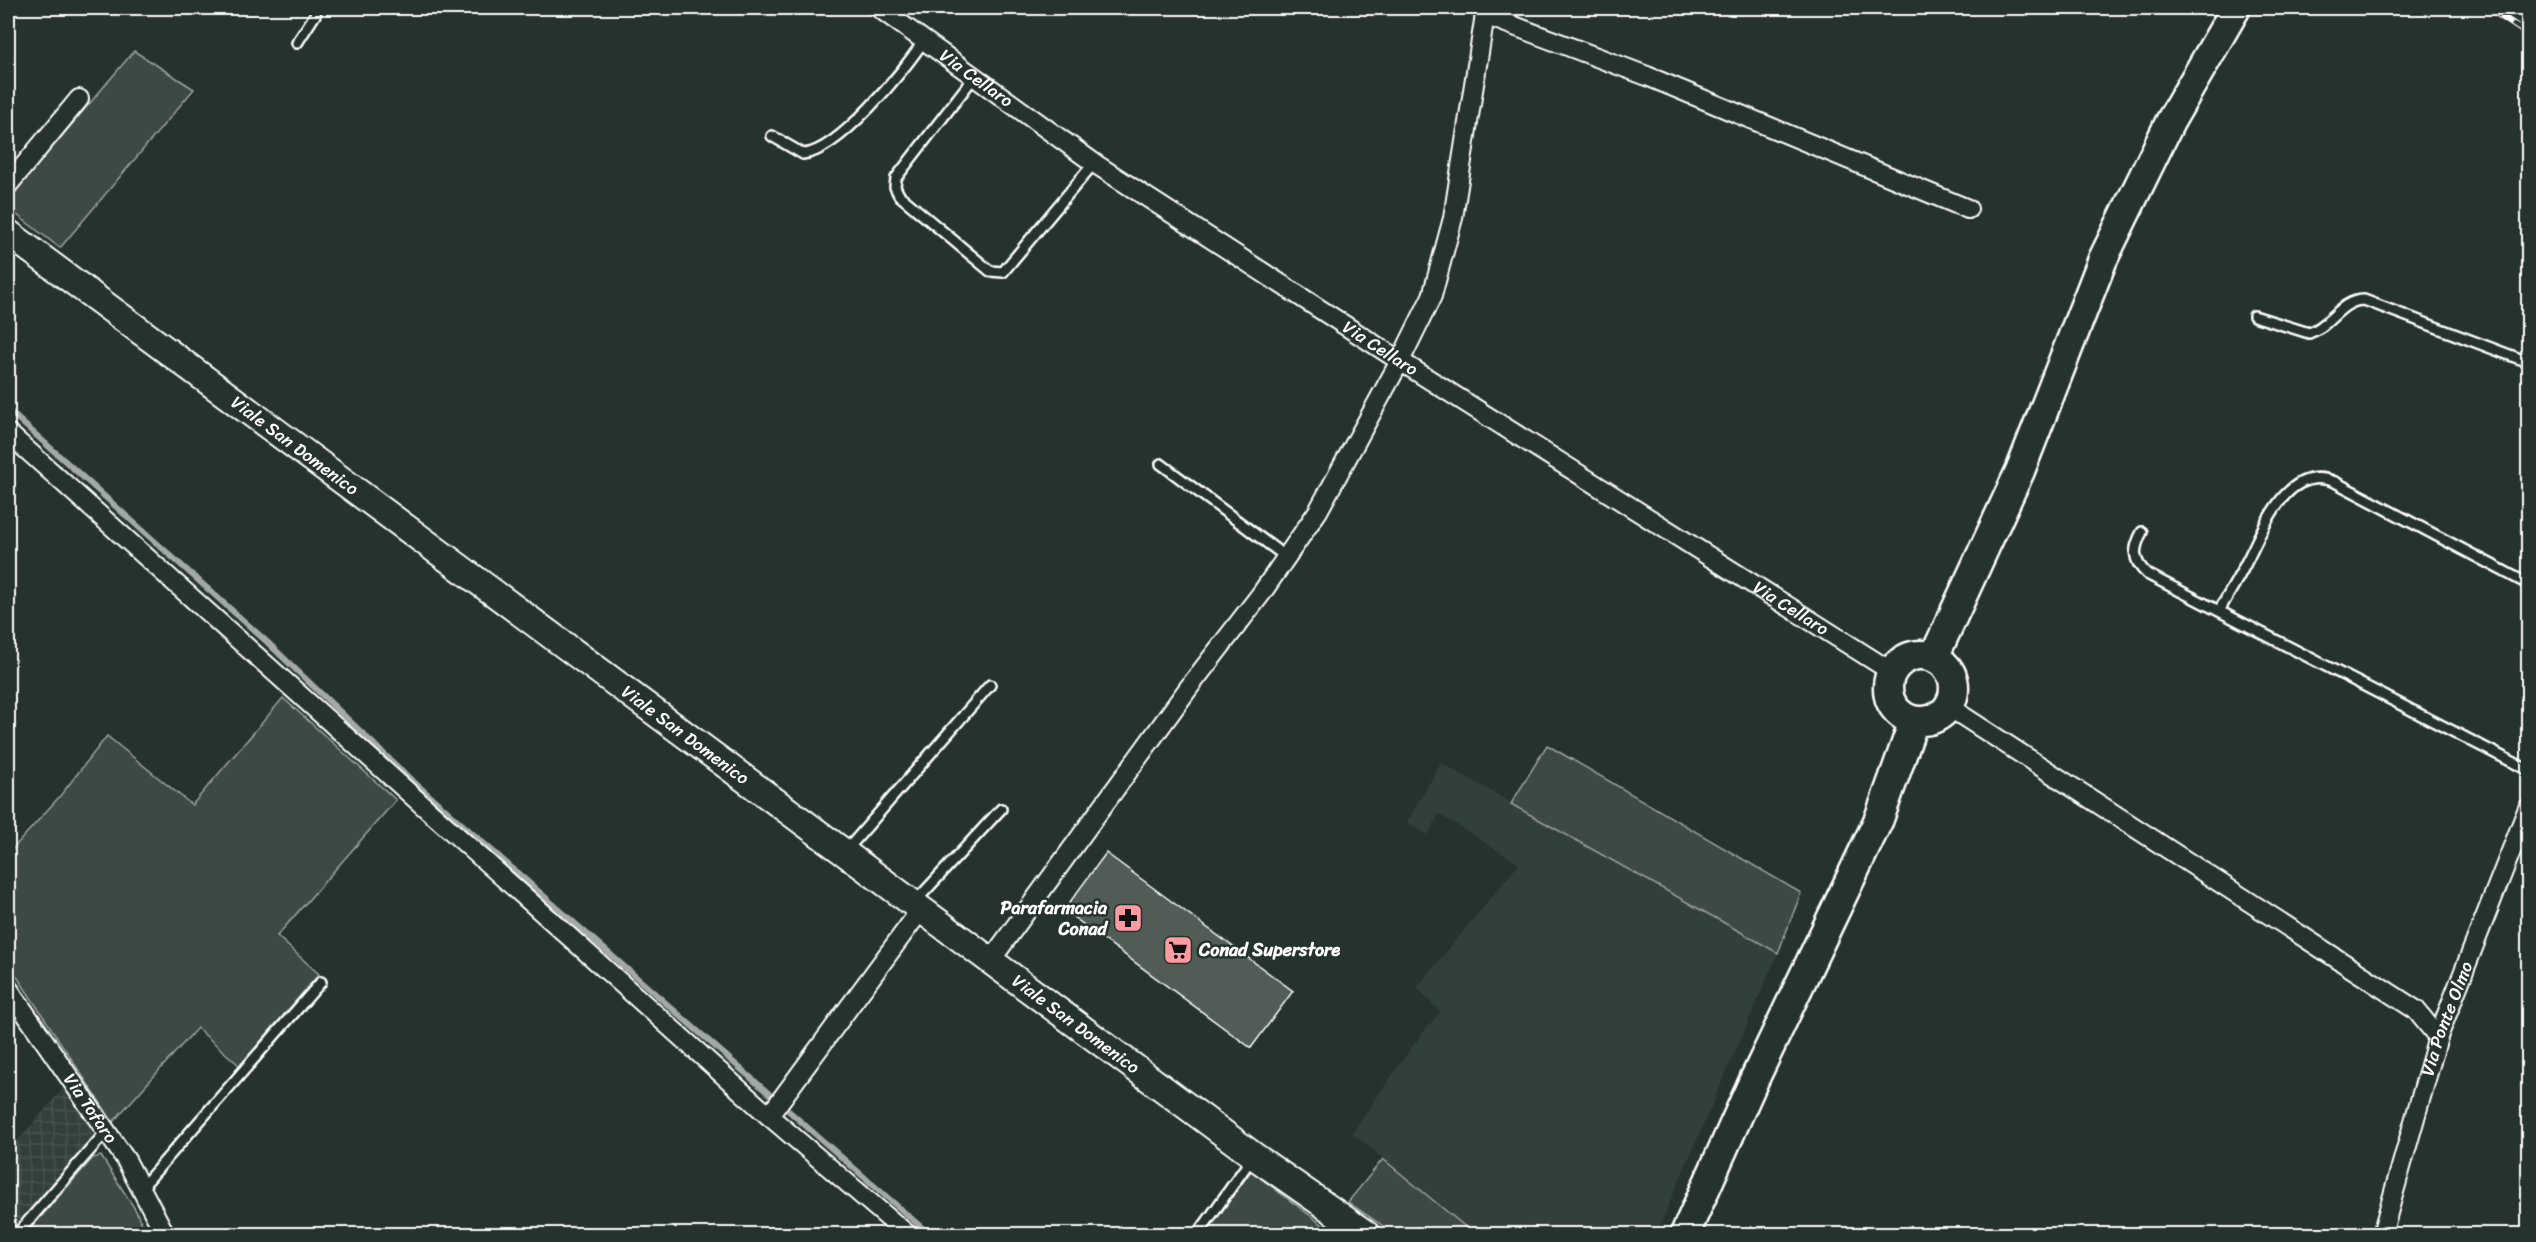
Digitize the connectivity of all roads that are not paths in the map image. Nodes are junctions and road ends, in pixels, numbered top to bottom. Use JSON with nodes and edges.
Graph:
{"nodes":[{"id":1,"x":316,"y":8,"type":"edge"},
{"id":2,"x":879,"y":8,"type":"edge"},
{"id":3,"x":2236,"y":8,"type":"edge"},
{"id":4,"x":1486,"y":11,"type":"edge"},
{"id":5,"x":924,"y":40,"type":"junction"},
{"id":6,"x":297,"y":44,"type":"dead end"},
{"id":7,"x":974,"y":77,"type":"junction"},
{"id":8,"x":80,"y":99,"type":"dead end"},
{"id":9,"x":772,"y":136,"type":"dead end"},
{"id":10,"x":1094,"y":163,"type":"junction"},
{"id":11,"x":8,"y":185,"type":"edge"},
{"id":12,"x":1968,"y":209,"type":"dead end"},
{"id":13,"x":8,"y":233,"type":"edge"},
{"id":14,"x":2254,"y":316,"type":"dead end"},
{"id":15,"x":1400,"y":361,"type":"junction"},
{"id":16,"x":2529,"y":362,"type":"edge"},
{"id":17,"x":8,"y":433,"type":"edge"},
{"id":18,"x":1161,"y":464,"type":"dead end"},
{"id":19,"x":2142,"y":532,"type":"dead end"},
{"id":20,"x":1286,"y":557,"type":"junction"},
{"id":21,"x":2529,"y":584,"type":"edge"},
{"id":22,"x":2219,"y":611,"type":"junction"},
{"id":23,"x":1934,"y":657,"type":"junction"},
{"id":24,"x":1892,"y":672,"type":"junction"},
{"id":25,"x":990,"y":685,"type":"dead end"},
{"id":26,"x":1949,"y":707,"type":"junction"},
{"id":27,"x":1914,"y":721,"type":"junction"},
{"id":28,"x":2529,"y":770,"type":"edge"},
{"id":29,"x":2529,"y":808,"type":"edge"},
{"id":30,"x":1001,"y":809,"type":"dead end"},
{"id":31,"x":845,"y":852,"type":"junction"},
{"id":32,"x":918,"y":906,"type":"junction"},
{"id":33,"x":991,"y":960,"type":"junction"},
{"id":34,"x":321,"y":982,"type":"dead end"},
{"id":35,"x":8,"y":988,"type":"edge"},
{"id":36,"x":2438,"y":1037,"type":"junction"},
{"id":37,"x":776,"y":1106,"type":"junction"},
{"id":38,"x":105,"y":1133,"type":"junction"},
{"id":39,"x":1254,"y":1156,"type":"junction"},
{"id":40,"x":142,"y":1187,"type":"junction"},
{"id":41,"x":17,"y":1234,"type":"edge"},
{"id":42,"x":165,"y":1234,"type":"edge"},
{"id":43,"x":907,"y":1234,"type":"edge"},
{"id":44,"x":1198,"y":1234,"type":"edge"},
{"id":45,"x":1366,"y":1234,"type":"edge"},
{"id":46,"x":1685,"y":1234,"type":"edge"},
{"id":47,"x":2382,"y":1234,"type":"edge"}],
"edges":[{"from":1,"to":6,"type":"lane"},
{"from":2,"to":5,"type":"street","name":"Via Cellaro"},
{"from":3,"to":23,"type":"main road"},
{"from":4,"to":12,"type":"street"},
{"from":4,"to":15,"type":"street"},
{"from":5,"to":7,"type":"street","name":"Via Cellaro"},
{"from":5,"to":9,"type":"lane"},
{"from":7,"to":10,"type":"street","name":"Via Cellaro"},
{"from":7,"to":10,"type":"lane"},
{"from":8,"to":11,"type":"street"},
{"from":10,"to":15,"type":"street","name":"Via Cellaro"},
{"from":13,"to":31,"type":"main road","name":"Viale San Domenico"},
{"from":14,"to":16,"type":"lane"},
{"from":15,"to":20,"type":"street"},
{"from":15,"to":24,"type":"street","name":"Via Cellaro"},
{"from":17,"to":37,"type":"street"},
{"from":18,"to":20,"type":"lane"},
{"from":19,"to":22,"type":"lane"},
{"from":20,"to":33,"type":"street"},
{"from":21,"to":22,"type":"lane"},
{"from":22,"to":28,"type":"lane"},
{"from":23,"to":24,"type":"main road"},
{"from":23,"to":26,"type":"main road"},
{"from":24,"to":27,"type":"main road"},
{"from":25,"to":31,"type":"lane"},
{"from":26,"to":27,"type":"main road"},
{"from":26,"to":36,"type":"street"},
{"from":27,"to":46,"type":"main road"},
{"from":29,"to":36,"type":"street","name":"Via Ponte Olmo"},
{"from":30,"to":32,"type":"lane"},
{"from":31,"to":32,"type":"main road","name":"Viale San Domenico"},
{"from":32,"to":33,"type":"main road","name":"Viale San Domenico"},
{"from":32,"to":37,"type":"street"},
{"from":33,"to":39,"type":"main road","name":"Viale San Domenico"},
{"from":34,"to":40,"type":"lane"},
{"from":35,"to":38,"type":"street","name":"Via Tofaro"},
{"from":36,"to":47,"type":"street","name":"Via Ponte Olmo"},
{"from":37,"to":43,"type":"street"},
{"from":38,"to":40,"type":"street","name":"Via Tofaro"},
{"from":38,"to":41,"type":"lane"},
{"from":39,"to":44,"type":"lane"},
{"from":39,"to":45,"type":"main road","name":"Viale San Domenico"},
{"from":40,"to":42,"type":"street","name":"Via Tofaro"}]}
